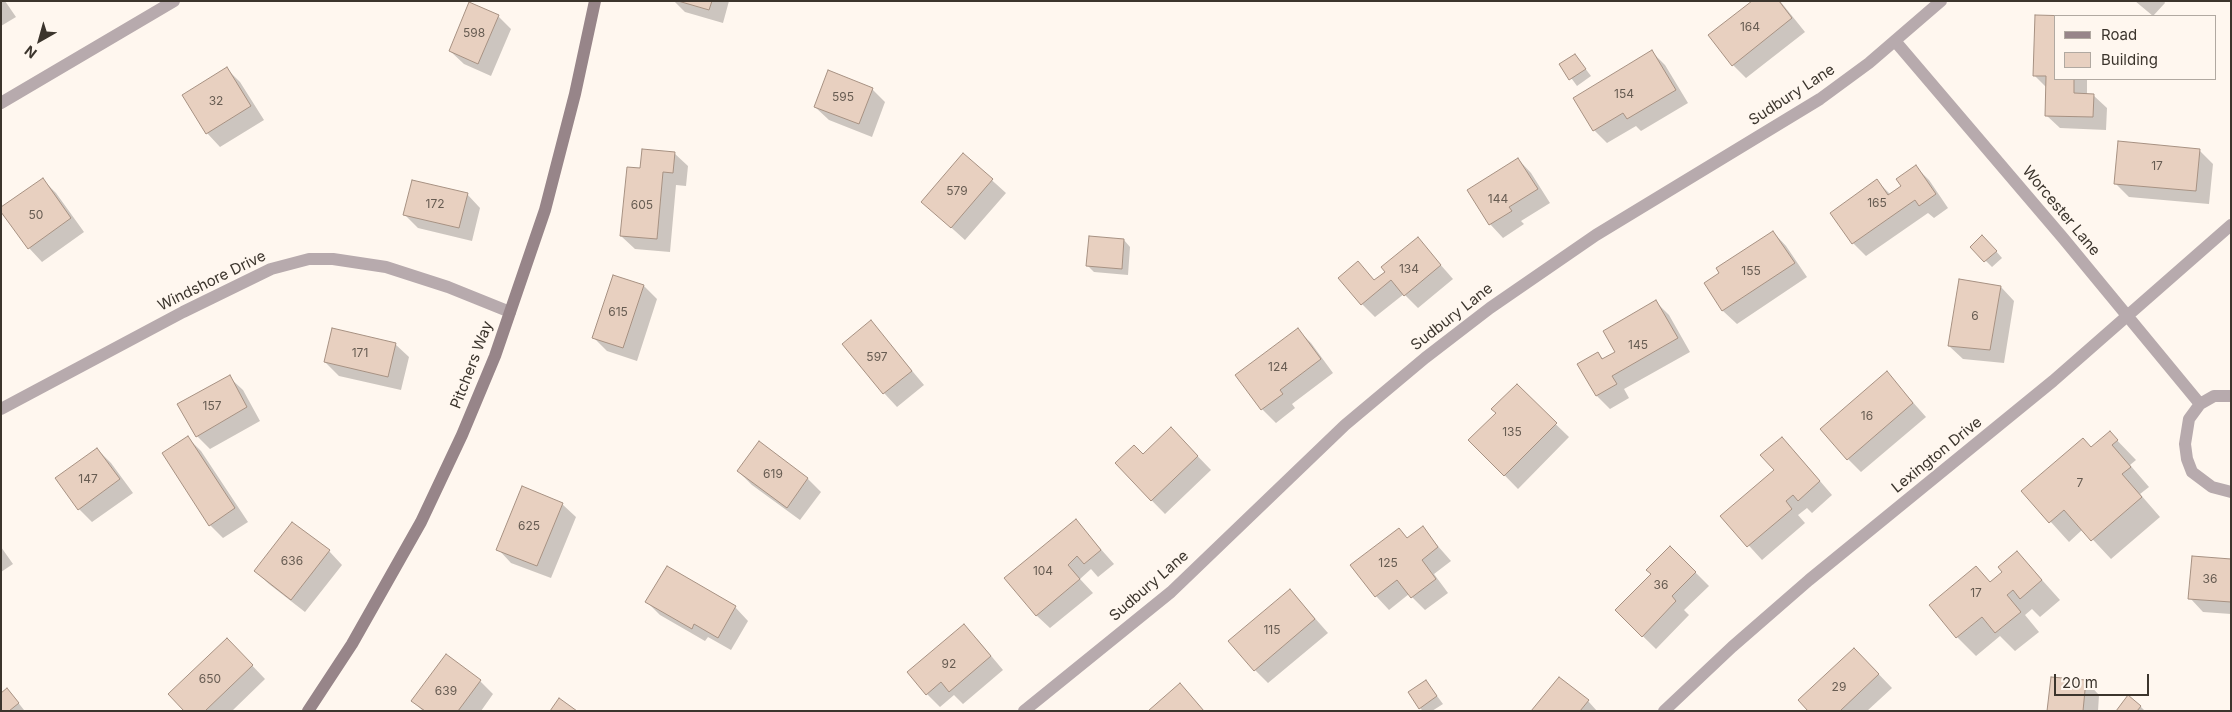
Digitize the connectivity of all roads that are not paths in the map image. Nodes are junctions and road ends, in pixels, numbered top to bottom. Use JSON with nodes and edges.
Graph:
{"nodes":[{"id":1,"x":174,"y":1,"type":"edge"},
{"id":2,"x":595,"y":1,"type":"edge"},
{"id":3,"x":1941,"y":1,"type":"edge"},
{"id":4,"x":1895,"y":41,"type":"junction"},
{"id":5,"x":1,"y":103,"type":"edge"},
{"id":6,"x":2231,"y":225,"type":"edge"},
{"id":7,"x":510,"y":312,"type":"junction"},
{"id":8,"x":2126,"y":315,"type":"junction"},
{"id":9,"x":2231,"y":396,"type":"edge"},
{"id":10,"x":2200,"y":404,"type":"junction"},
{"id":11,"x":1,"y":409,"type":"edge"},
{"id":12,"x":2231,"y":492,"type":"edge"},
{"id":13,"x":308,"y":711,"type":"edge"},
{"id":14,"x":1024,"y":711,"type":"edge"},
{"id":15,"x":1664,"y":711,"type":"edge"}],
"edges":[{"from":1,"to":5,"type":"street"},
{"from":2,"to":7,"type":"main road","name":"Pitchers Way"},
{"from":3,"to":4,"type":"street","name":"Sudbury Lane"},
{"from":4,"to":8,"type":"street","name":"Worcester Lane"},
{"from":4,"to":14,"type":"street","name":"Sudbury Lane"},
{"from":6,"to":8,"type":"street","name":"Lexington Drive"},
{"from":7,"to":11,"type":"street","name":"Windshore Drive"},
{"from":7,"to":13,"type":"main road","name":"Pitchers Way"},
{"from":8,"to":10,"type":"street","name":"Worcester Lane"},
{"from":8,"to":15,"type":"street","name":"Lexington Drive"},
{"from":9,"to":10,"type":"street"},
{"from":10,"to":12,"type":"street"}]}
